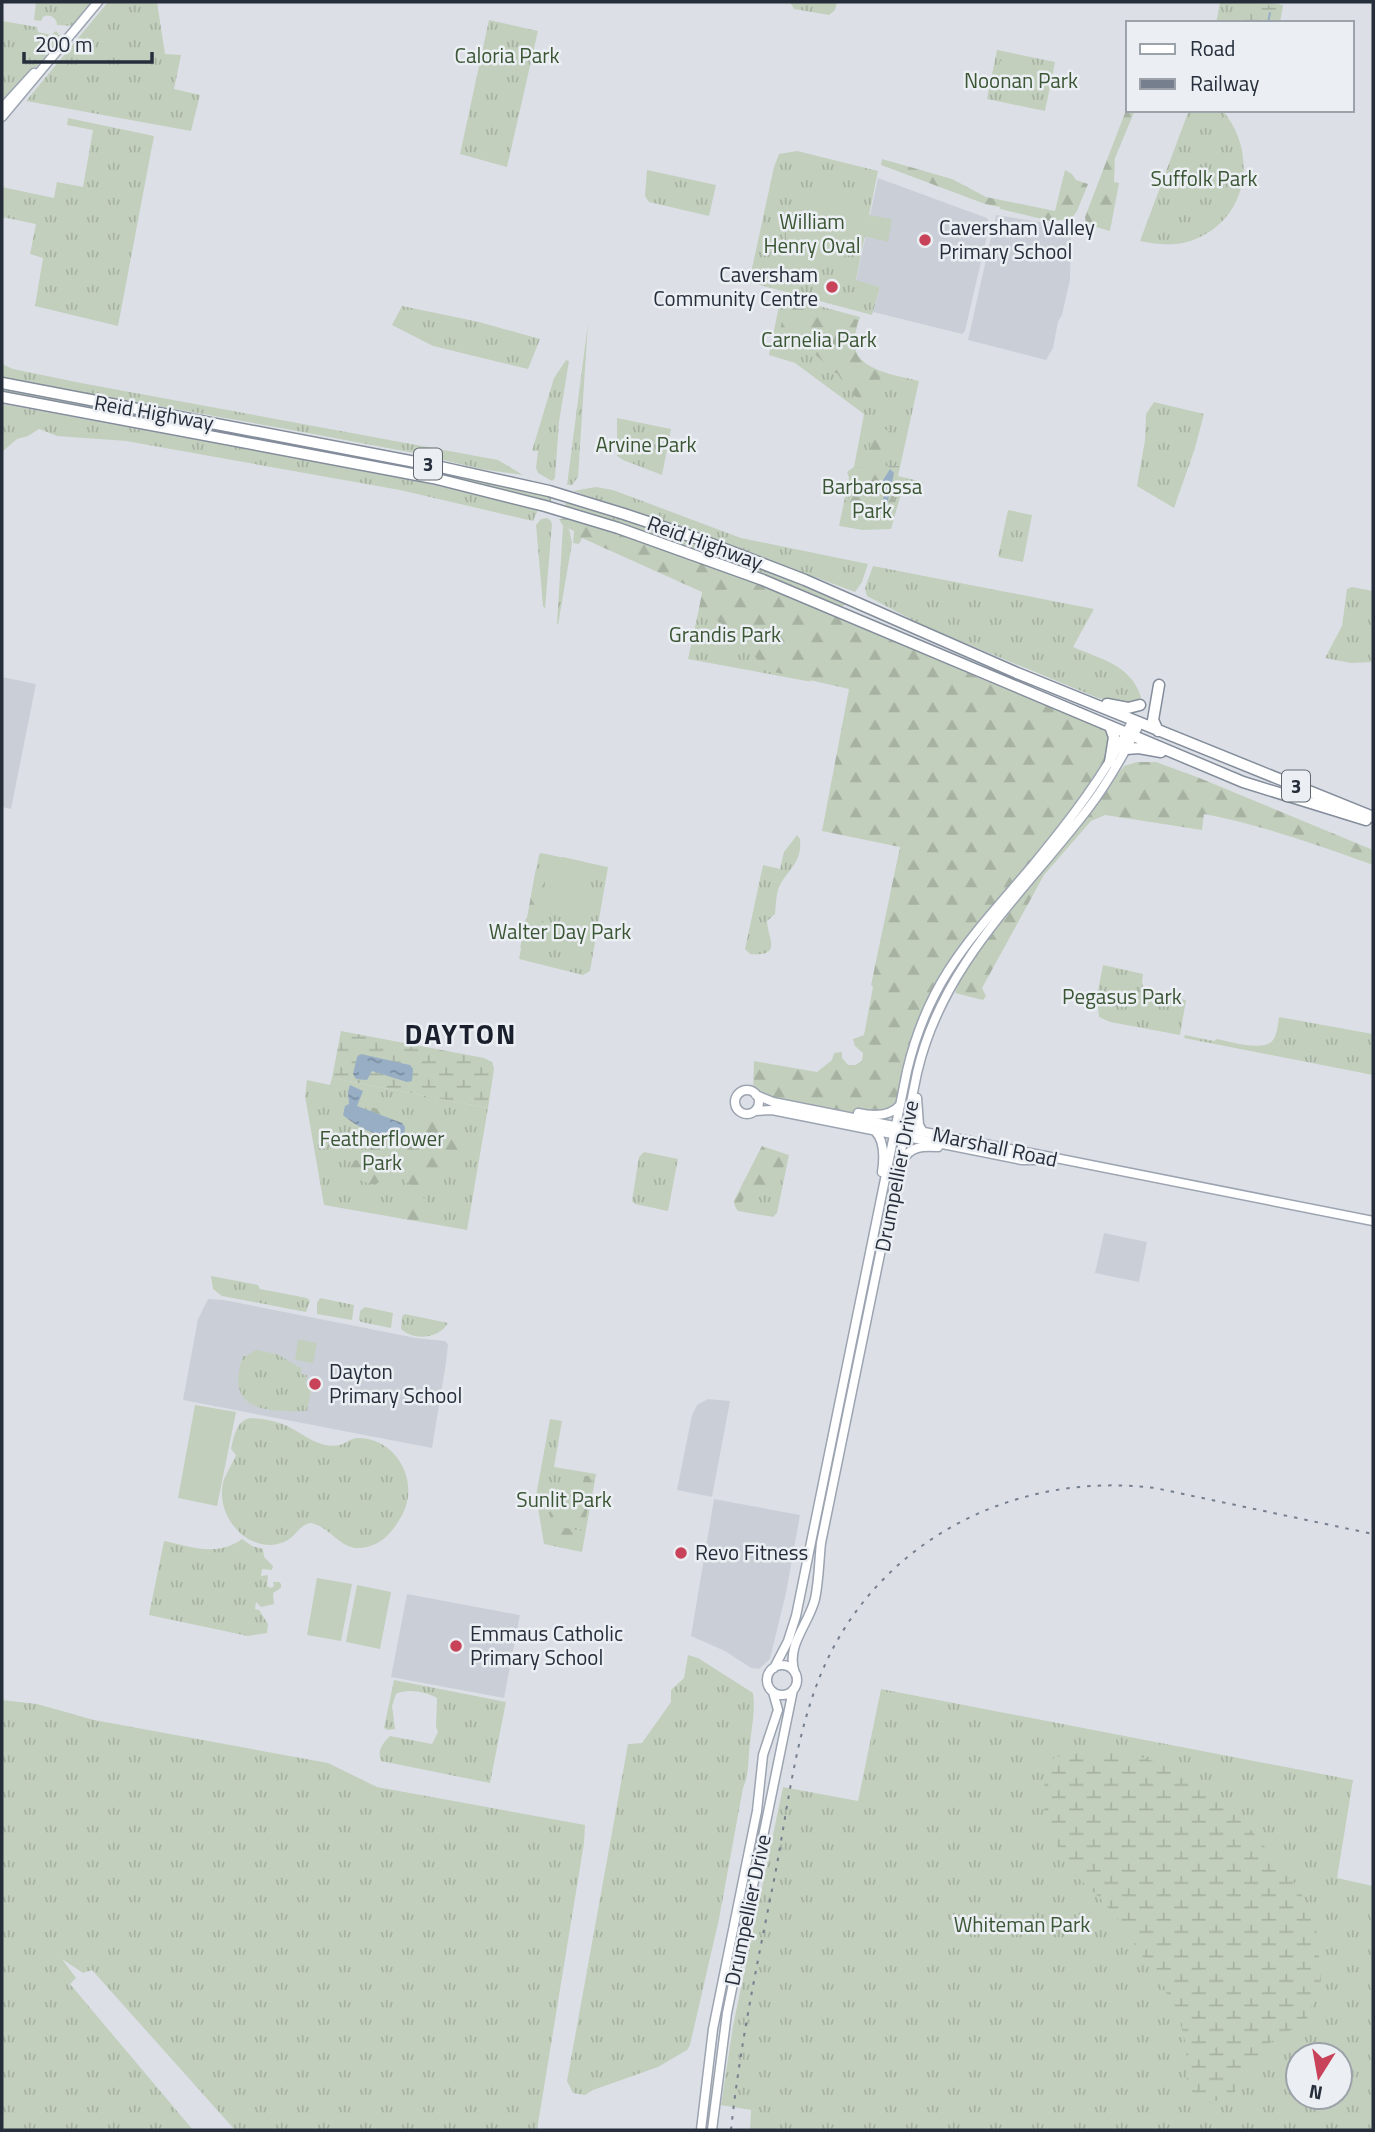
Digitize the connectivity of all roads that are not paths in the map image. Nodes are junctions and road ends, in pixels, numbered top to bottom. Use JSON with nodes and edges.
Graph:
{"nodes":[{"id":1,"x":98,"y":2,"type":"edge"},
{"id":2,"x":59,"y":48,"type":"junction"},
{"id":3,"x":2,"y":108,"type":"edge"},
{"id":4,"x":2,"y":117,"type":"edge"},
{"id":5,"x":2,"y":383,"type":"edge"},
{"id":6,"x":2,"y":397,"type":"edge"},
{"id":7,"x":1159,"y":685,"type":"dead end"},
{"id":8,"x":1086,"y":700,"type":"junction"},
{"id":9,"x":1140,"y":705,"type":"dead end"},
{"id":10,"x":1137,"y":722,"type":"junction"},
{"id":11,"x":1110,"y":726,"type":"junction"},
{"id":12,"x":1158,"y":730,"type":"junction"},
{"id":13,"x":1130,"y":734,"type":"junction"},
{"id":14,"x":1126,"y":749,"type":"junction"},
{"id":15,"x":1110,"y":762,"type":"junction"},
{"id":16,"x":1243,"y":782,"type":"junction"},
{"id":17,"x":1373,"y":817,"type":"edge"},
{"id":18,"x":1373,"y":823,"type":"edge"},
{"id":19,"x":930,"y":1030,"type":"junction"},
{"id":20,"x":757,"y":1095,"type":"junction"},
{"id":21,"x":900,"y":1105,"type":"junction"},
{"id":22,"x":813,"y":1110,"type":"junction"},
{"id":23,"x":755,"y":1111,"type":"junction"},
{"id":24,"x":895,"y":1130,"type":"junction"},
{"id":25,"x":875,"y":1131,"type":"junction"},
{"id":26,"x":906,"y":1132,"type":"junction"},
{"id":27,"x":923,"y":1132,"type":"junction"},
{"id":28,"x":972,"y":1150,"type":"junction"},
{"id":29,"x":1069,"y":1162,"type":"junction"},
{"id":30,"x":899,"y":1170,"type":"junction"},
{"id":31,"x":1373,"y":1216,"type":"edge"},
{"id":32,"x":1356,"y":1217,"type":"junction"},
{"id":33,"x":1373,"y":1221,"type":"edge"},
{"id":34,"x":873,"y":1240,"type":"junction"},
{"id":35,"x":774,"y":1668,"type":"junction"},
{"id":36,"x":794,"y":1672,"type":"junction"},
{"id":37,"x":793,"y":1690,"type":"junction"},
{"id":38,"x":773,"y":1692,"type":"junction"},
{"id":39,"x":701,"y":2130,"type":"edge"},
{"id":40,"x":712,"y":2130,"type":"edge"}],
"edges":[{"from":1,"to":2,"type":"main road"},
{"from":2,"to":3,"type":"main road"},
{"from":2,"to":4,"type":"main road"},
{"from":5,"to":8,"type":"highway","name":"Reid Highway","number":"3"},
{"from":6,"to":11,"type":"highway","name":"Reid Highway","number":"3"},
{"from":7,"to":12,"type":"highway"},
{"from":8,"to":9,"type":"highway"},
{"from":8,"to":10,"type":"highway","name":"Reid Highway","number":"3"},
{"from":10,"to":12,"type":"highway","name":"Reid Highway","number":"3"},
{"from":10,"to":13,"type":"main road"},
{"from":11,"to":13,"type":"highway","name":"Reid Highway","number":"3"},
{"from":11,"to":15,"type":"highway"},
{"from":12,"to":17,"type":"highway","name":"Reid Highway","number":"3"},
{"from":13,"to":14,"type":"main road","name":"Drumpellier Drive"},
{"from":13,"to":15,"type":"main road","name":"Drumpellier Drive"},
{"from":13,"to":16,"type":"highway","name":"Reid Highway","number":"3"},
{"from":14,"to":16,"type":"highway"},
{"from":14,"to":19,"type":"main road","name":"Drumpellier Drive"},
{"from":15,"to":21,"type":"main road","name":"Drumpellier Drive"},
{"from":16,"to":18,"type":"highway","name":"Reid Highway","number":"3"},
{"from":19,"to":26,"type":"main road","name":"Drumpellier Drive"},
{"from":19,"to":27,"type":"main road"},
{"from":20,"to":22,"type":"main road","name":"Marshall Road"},
{"from":20,"to":23,"type":"main road"},
{"from":20,"to":23,"type":"main road"},
{"from":21,"to":22,"type":"main road"},
{"from":21,"to":24,"type":"main road","name":"Drumpellier Drive"},
{"from":22,"to":24,"type":"main road","name":"Marshall Road"},
{"from":23,"to":25,"type":"main road","name":"Marshall Road"},
{"from":24,"to":25,"type":"main road","name":"Marshall Road"},
{"from":24,"to":26,"type":"main road","name":"Marshall Road"},
{"from":24,"to":34,"type":"main road","name":"Drumpellier Drive"},
{"from":25,"to":34,"type":"main road"},
{"from":26,"to":27,"type":"main road","name":"Marshall Road"},
{"from":26,"to":28,"type":"main road","name":"Marshall Road"},
{"from":26,"to":30,"type":"main road","name":"Drumpellier Drive"},
{"from":27,"to":29,"type":"main road","name":"Marshall Road"},
{"from":28,"to":29,"type":"main road","name":"Marshall Road"},
{"from":28,"to":30,"type":"main road"},
{"from":29,"to":32,"type":"main road","name":"Marshall Road"},
{"from":30,"to":36,"type":"main road","name":"Drumpellier Drive"},
{"from":31,"to":32,"type":"main road","name":"Marshall Road"},
{"from":32,"to":33,"type":"main road","name":"Marshall Road"},
{"from":34,"to":35,"type":"main road","name":"Drumpellier Drive"},
{"from":35,"to":36,"type":"main road"},
{"from":35,"to":38,"type":"main road"},
{"from":36,"to":37,"type":"main road"},
{"from":37,"to":38,"type":"main road"},
{"from":37,"to":40,"type":"main road","name":"Drumpellier Drive"},
{"from":38,"to":39,"type":"main road","name":"Drumpellier Drive"}]}
